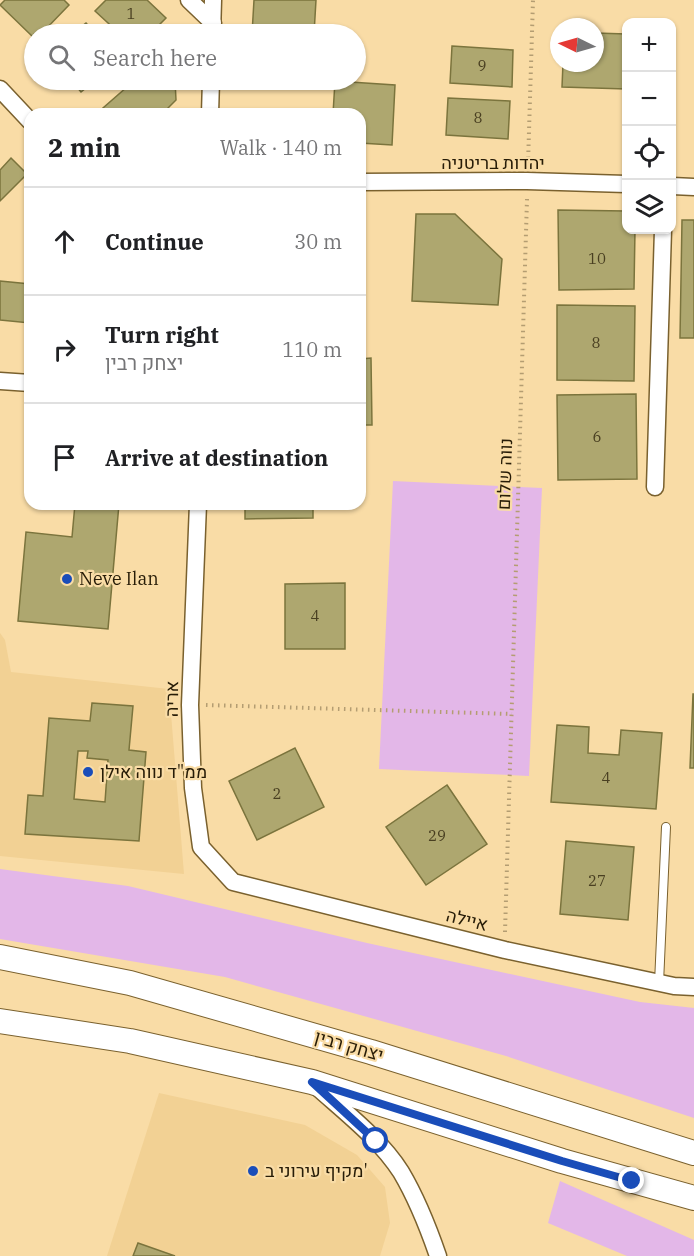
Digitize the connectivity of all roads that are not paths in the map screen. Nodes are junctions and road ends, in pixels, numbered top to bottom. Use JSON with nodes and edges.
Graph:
{"nodes":[{"id":1,"x":189,"y":0,"type":"edge"},
{"id":2,"x":213,"y":0,"type":"edge"},
{"id":3,"x":208,"y":24,"type":"edge"},
{"id":4,"x":212,"y":24,"type":"edge"},
{"id":5,"x":0,"y":89,"type":"edge"},
{"id":6,"x":211,"y":90,"type":"edge"},
{"id":7,"x":210,"y":108,"type":"edge"},
{"id":8,"x":24,"y":115,"type":"edge"},
{"id":9,"x":366,"y":182,"type":"edge"},
{"id":10,"x":622,"y":184,"type":"edge"},
{"id":11,"x":676,"y":186,"type":"edge"},
{"id":12,"x":694,"y":187,"type":"edge"},
{"id":13,"x":663,"y":234,"type":"edge"},
{"id":14,"x":0,"y":381,"type":"edge"},
{"id":15,"x":24,"y":383,"type":"edge"},
{"id":16,"x":655,"y":487,"type":"dead end"},
{"id":17,"x":198,"y":510,"type":"edge"},
{"id":18,"x":666,"y":827,"type":"dead end"},
{"id":19,"x":233,"y":882,"type":"joint"},
{"id":20,"x":0,"y":957,"type":"edge"},
{"id":21,"x":659,"y":983,"type":"junction"},
{"id":22,"x":694,"y":987,"type":"edge"},
{"id":23,"x":0,"y":1021,"type":"edge"},
{"id":24,"x":312,"y":1082,"type":"junction"},
{"id":25,"x":694,"y":1153,"type":"edge"},
{"id":26,"x":632,"y":1181,"type":"junction"},
{"id":27,"x":694,"y":1198,"type":"edge"},
{"id":28,"x":694,"y":1207,"type":"edge"},
{"id":29,"x":438,"y":1256,"type":"edge"}],
"edges":[{"from":1,"to":3,"type":"street"},
{"from":2,"to":4,"type":"street"},
{"from":5,"to":8,"type":"street"},
{"from":6,"to":7,"type":"street"},
{"from":9,"to":10,"type":"street","name":"יהדות בריטניה"},
{"from":11,"to":12,"type":"street"},
{"from":13,"to":16,"type":"street"},
{"from":14,"to":15,"type":"street"},
{"from":17,"to":19,"type":"street","name":"אריה"},
{"from":18,"to":21,"type":"lane"},
{"from":19,"to":21,"type":"street","name":"איילה"},
{"from":20,"to":25,"type":"main road","name":"יצחק רבין"},
{"from":21,"to":22,"type":"street","name":"איילה"},
{"from":23,"to":24,"type":"main road"},
{"from":24,"to":26,"type":"main road"},
{"from":24,"to":29,"type":"street"},
{"from":26,"to":27,"type":"main road"},
{"from":26,"to":28,"type":"main road"}]}
